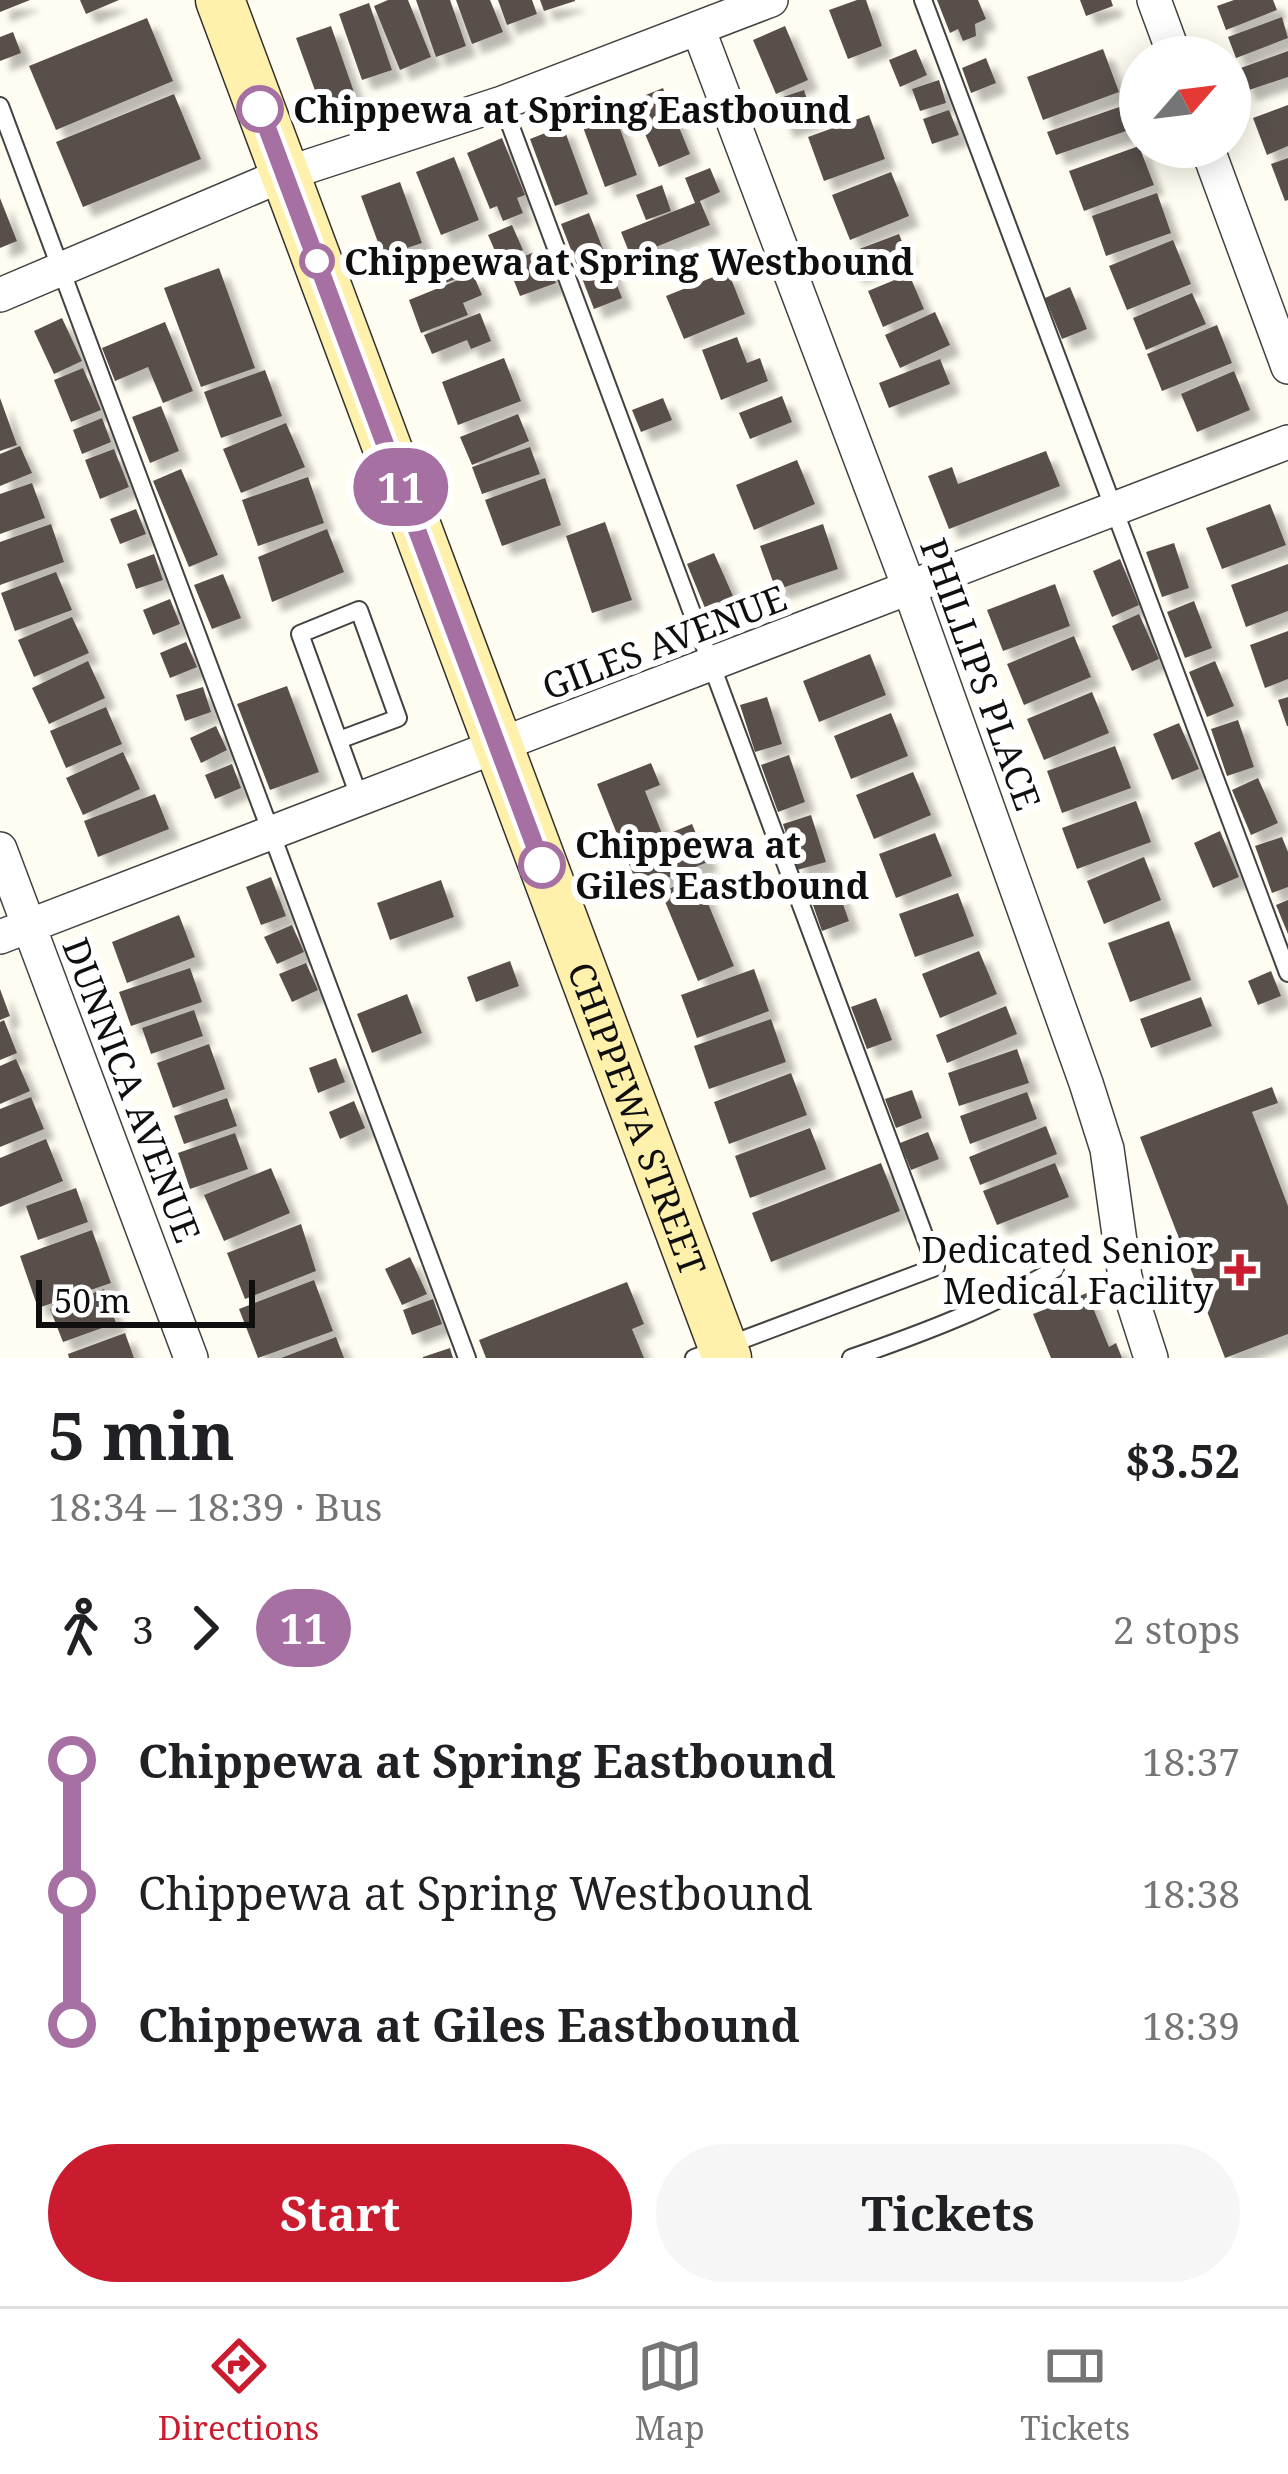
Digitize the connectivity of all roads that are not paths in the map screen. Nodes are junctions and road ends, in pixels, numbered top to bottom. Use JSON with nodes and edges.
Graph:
{"nodes":[{"id":1,"x":220,"y":0,"type":"edge"},
{"id":2,"x":771,"y":0,"type":"edge"},
{"id":3,"x":923,"y":0,"type":"edge"},
{"id":4,"x":1154,"y":0,"type":"edge"},
{"id":5,"x":698,"y":28,"type":"junction"},
{"id":6,"x":1167,"y":36,"type":"edge"},
{"id":7,"x":502,"y":103,"type":"junction"},
{"id":8,"x":0,"y":106,"type":"edge"},
{"id":9,"x":1216,"y":168,"type":"edge"},
{"id":10,"x":285,"y":174,"type":"junction"},
{"id":11,"x":61,"y":271,"type":"junction"},
{"id":12,"x":0,"y":295,"type":"edge"},
{"id":13,"x":1288,"y":367,"type":"edge"},
{"id":14,"x":1288,"y":442,"type":"edge"},
{"id":15,"x":1116,"y":510,"type":"junction"},
{"id":16,"x":910,"y":590,"type":"junction"},
{"id":17,"x":710,"y":665,"type":"junction"},
{"id":18,"x":339,"y":740,"type":"junction"},
{"id":19,"x":498,"y":749,"type":"junction"},
{"id":20,"x":360,"y":800,"type":"junction"},
{"id":21,"x":274,"y":833,"type":"junction"},
{"id":22,"x":0,"y":849,"type":"edge"},
{"id":23,"x":14,"y":932,"type":"edge"},
{"id":24,"x":1288,"y":973,"type":"edge"},
{"id":25,"x":1055,"y":1269,"type":"dead end"},
{"id":26,"x":715,"y":1354,"type":"edge"},
{"id":27,"x":191,"y":1358,"type":"edge"},
{"id":28,"x":467,"y":1358,"type":"edge"},
{"id":29,"x":851,"y":1358,"type":"edge"},
{"id":30,"x":1151,"y":1358,"type":"edge"}],
"edges":[{"from":1,"to":10,"type":"main road","name":"CHIPPEWA STREET"},
{"from":2,"to":5,"type":"street"},
{"from":3,"to":15,"type":"lane"},
{"from":4,"to":6,"type":"street"},
{"from":5,"to":7,"type":"street"},
{"from":5,"to":16,"type":"street","name":"PHILLIPS PLACE"},
{"from":7,"to":10,"type":"street"},
{"from":7,"to":17,"type":"lane"},
{"from":8,"to":11,"type":"lane"},
{"from":9,"to":13,"type":"street"},
{"from":10,"to":11,"type":"street"},
{"from":10,"to":19,"type":"main road","name":"CHIPPEWA STREET"},
{"from":11,"to":12,"type":"street"},
{"from":11,"to":21,"type":"lane"},
{"from":14,"to":15,"type":"street","name":"GILES AVENUE"},
{"from":15,"to":16,"type":"street","name":"GILES AVENUE"},
{"from":15,"to":24,"type":"lane"},
{"from":16,"to":17,"type":"street","name":"GILES AVENUE"},
{"from":16,"to":30,"type":"street","name":"PHILLIPS PLACE"},
{"from":17,"to":19,"type":"street","name":"GILES AVENUE"},
{"from":17,"to":26,"type":"lane"},
{"from":18,"to":18,"type":"lane"},
{"from":18,"to":20,"type":"lane"},
{"from":19,"to":20,"type":"street","name":"GILES AVENUE"},
{"from":19,"to":26,"type":"main road","name":"CHIPPEWA STREET"},
{"from":20,"to":21,"type":"street","name":"GILES AVENUE"},
{"from":21,"to":23,"type":"street","name":"GILES AVENUE"},
{"from":21,"to":28,"type":"lane"},
{"from":22,"to":23,"type":"street","name":"DUNNICA AVENUE"},
{"from":23,"to":27,"type":"street","name":"DUNNICA AVENUE"},
{"from":25,"to":29,"type":"lane"}]}
